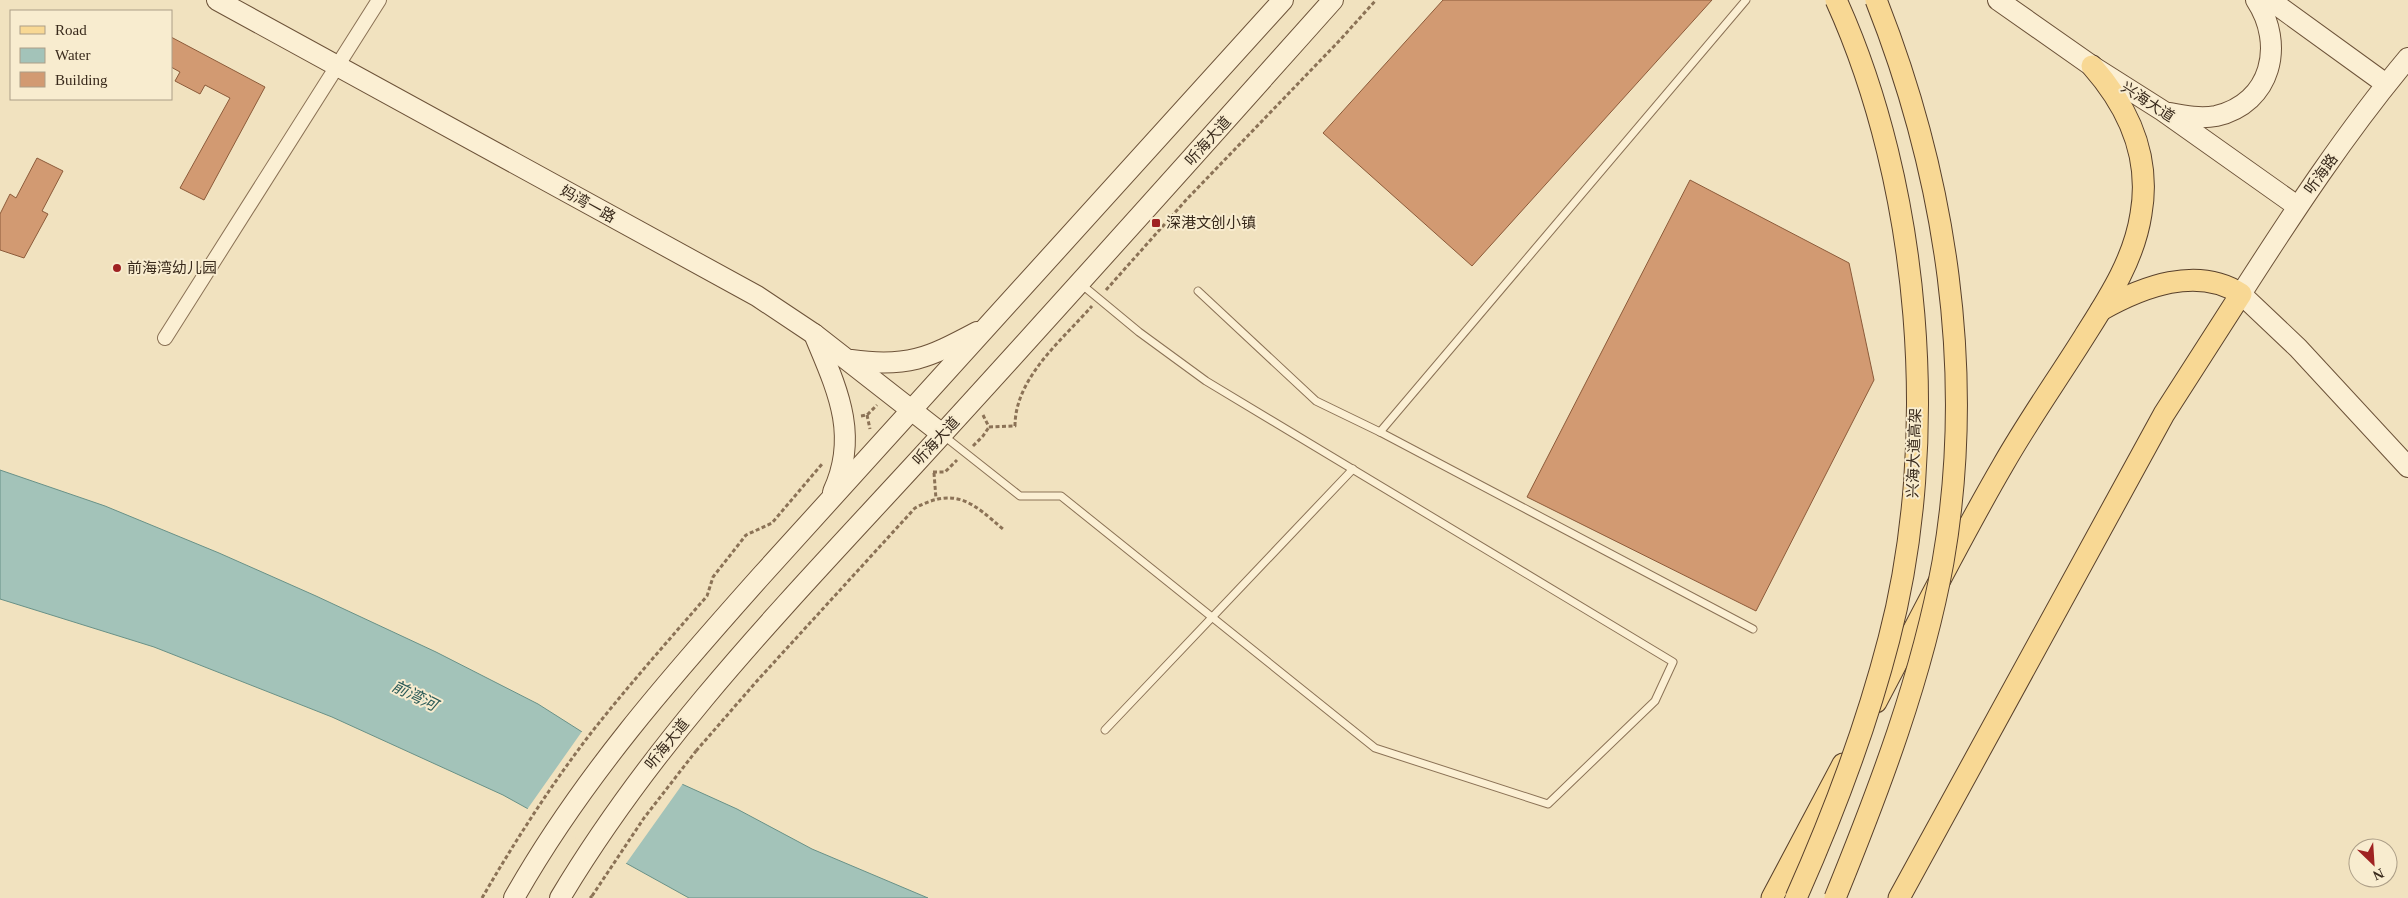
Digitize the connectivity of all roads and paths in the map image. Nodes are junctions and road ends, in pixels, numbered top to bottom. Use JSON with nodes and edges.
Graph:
{"nodes":[{"id":1,"x":217,"y":0,"type":"edge"},
{"id":2,"x":379,"y":0,"type":"edge"},
{"id":3,"x":1283,"y":0,"type":"edge"},
{"id":4,"x":1333,"y":0,"type":"edge"},
{"id":5,"x":1376,"y":0,"type":"edge"},
{"id":6,"x":1746,"y":0,"type":"edge"},
{"id":7,"x":1836,"y":0,"type":"edge"},
{"id":8,"x":1876,"y":0,"type":"edge"},
{"id":9,"x":1998,"y":0,"type":"edge"},
{"id":10,"x":2256,"y":0,"type":"edge"},
{"id":11,"x":2270,"y":0,"type":"edge"},
{"id":12,"x":2408,"y":58,"type":"edge"},
{"id":13,"x":2092,"y":66,"type":"junction"},
{"id":14,"x":337,"y":67,"type":"junction"},
{"id":15,"x":2386,"y":84,"type":"junction"},
{"id":16,"x":2163,"y":111,"type":"junction"},
{"id":17,"x":2297,"y":206,"type":"junction"},
{"id":18,"x":1080,"y":284,"type":"junction"},
{"id":19,"x":1198,"y":291,"type":"dead end"},
{"id":20,"x":2241,"y":294,"type":"junction"},
{"id":21,"x":1098,"y":299,"type":"junction"},
{"id":22,"x":2101,"y":310,"type":"junction"},
{"id":23,"x":990,"y":326,"type":"junction"},
{"id":24,"x":814,"y":334,"type":"junction"},
{"id":25,"x":165,"y":338,"type":"dead end"},
{"id":26,"x":848,"y":359,"type":"junction"},
{"id":27,"x":913,"y":410,"type":"junction"},
{"id":28,"x":989,"y":427,"type":"dead end"},
{"id":29,"x":1380,"y":432,"type":"junction"},
{"id":30,"x":942,"y":434,"type":"junction"},
{"id":31,"x":825,"y":459,"type":"dead end"},
{"id":32,"x":2408,"y":467,"type":"edge"},
{"id":33,"x":1353,"y":469,"type":"junction"},
{"id":34,"x":934,"y":472,"type":"dead end"},
{"id":35,"x":936,"y":500,"type":"junction"},
{"id":36,"x":829,"y":501,"type":"junction"},
{"id":37,"x":1004,"y":530,"type":"dead end"},
{"id":38,"x":1212,"y":617,"type":"junction"},
{"id":39,"x":1753,"y":629,"type":"dead end"},
{"id":40,"x":1104,"y":730,"type":"dead end"},
{"id":41,"x":565,"y":890,"type":"edge"},
{"id":42,"x":591,"y":897,"type":"edge"},
{"id":43,"x":482,"y":898,"type":"edge"},
{"id":44,"x":514,"y":898,"type":"edge"},
{"id":45,"x":1772,"y":898,"type":"edge"},
{"id":46,"x":1796,"y":898,"type":"edge"},
{"id":47,"x":1835,"y":898,"type":"edge"},
{"id":48,"x":1899,"y":898,"type":"edge"}],
"edges":[{"from":1,"to":14,"type":"main road","name":"妈湾一路"},
{"from":2,"to":14,"type":"street"},
{"from":3,"to":23,"type":"main road"},
{"from":4,"to":18,"type":"main road","name":"听海大道"},
{"from":5,"to":21,"type":"path"},
{"from":6,"to":29,"type":"lane"},
{"from":7,"to":46,"type":"main road","name":"兴海大道高架","bridge":true},
{"from":8,"to":47,"type":"main road","bridge":true},
{"from":9,"to":13,"type":"main road","name":"兴海大道"},
{"from":10,"to":16,"type":"main road"},
{"from":11,"to":15,"type":"main road"},
{"from":12,"to":15,"type":"main road","name":"听海路"},
{"from":13,"to":16,"type":"main road","name":"兴海大道"},
{"from":13,"to":22,"type":"main road"},
{"from":14,"to":24,"type":"main road","name":"妈湾一路"},
{"from":14,"to":25,"type":"street"},
{"from":15,"to":17,"type":"main road","name":"听海路"},
{"from":16,"to":17,"type":"main road","name":"兴海大道"},
{"from":17,"to":20,"type":"main road","name":"听海路"},
{"from":18,"to":21,"type":"lane"},
{"from":18,"to":30,"type":"main road","name":"听海大道"},
{"from":19,"to":29,"type":"lane"},
{"from":20,"to":22,"type":"main road"},
{"from":20,"to":32,"type":"main road"},
{"from":20,"to":48,"type":"main road"},
{"from":21,"to":28,"type":"path"},
{"from":21,"to":33,"type":"lane"},
{"from":22,"to":45,"type":"main road"},
{"from":23,"to":26,"type":"main road"},
{"from":23,"to":27,"type":"main road"},
{"from":24,"to":26,"type":"main road","name":"妈湾一路"},
{"from":24,"to":36,"type":"main road"},
{"from":26,"to":27,"type":"main road","name":"妈湾一路"},
{"from":27,"to":30,"type":"main road","name":"妈湾一路"},
{"from":27,"to":36,"type":"main road"},
{"from":29,"to":39,"type":"lane"},
{"from":30,"to":38,"type":"lane"},
{"from":30,"to":41,"type":"main road","name":"听海大道"},
{"from":31,"to":43,"type":"path"},
{"from":33,"to":38,"type":"lane"},
{"from":33,"to":38,"type":"lane"},
{"from":34,"to":35,"type":"path"},
{"from":35,"to":37,"type":"path"},
{"from":35,"to":42,"type":"path","bridge":true},
{"from":36,"to":44,"type":"main road"},
{"from":38,"to":40,"type":"lane"}]}
